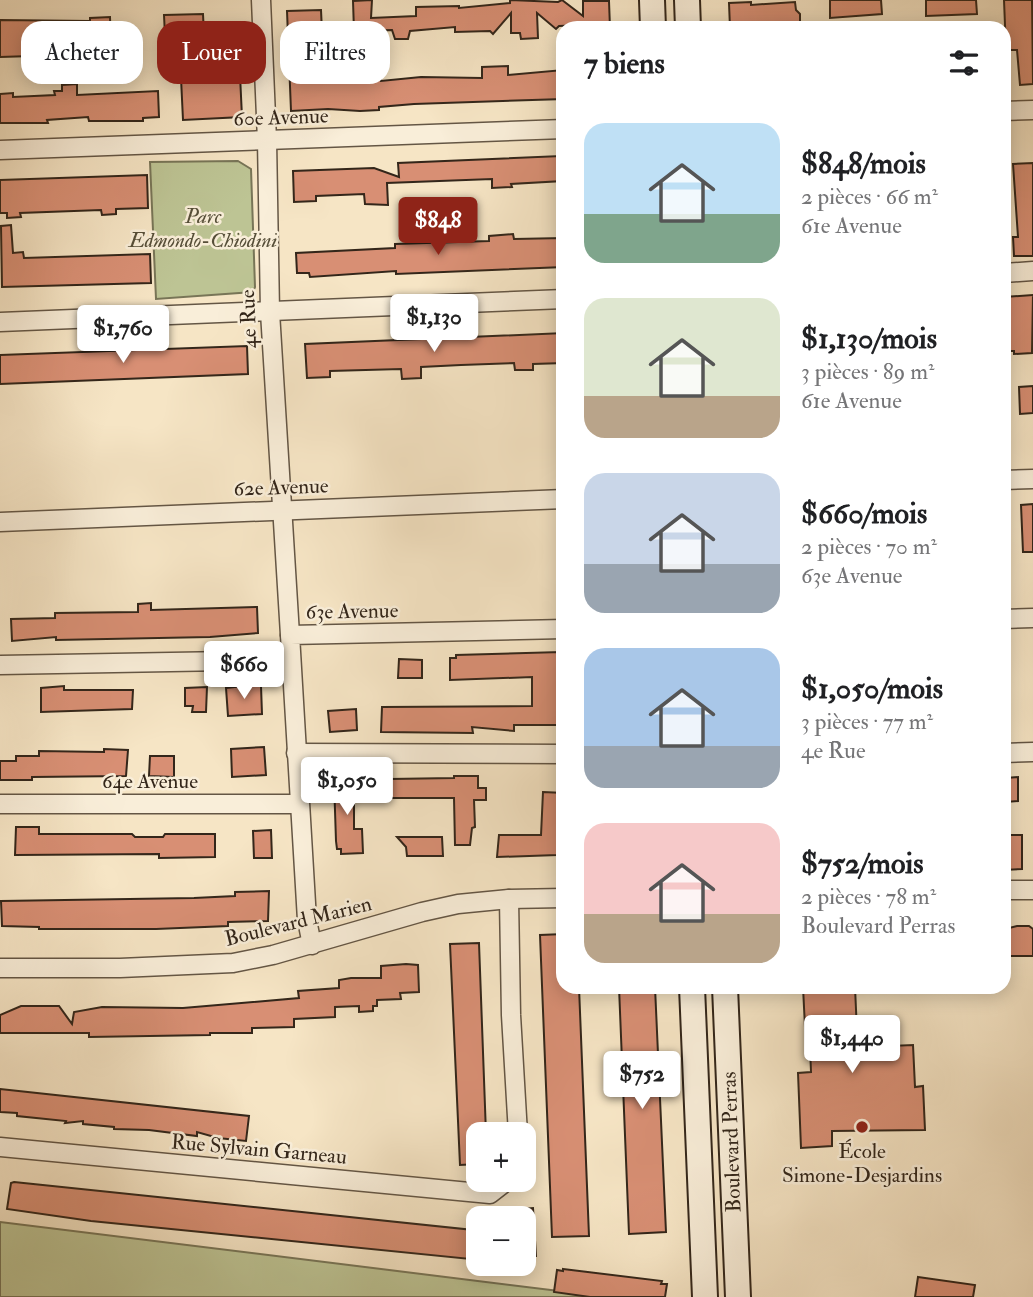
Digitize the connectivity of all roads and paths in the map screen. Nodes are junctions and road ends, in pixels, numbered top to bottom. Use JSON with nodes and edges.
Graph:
{"nodes":[{"id":1,"x":261,"y":0,"type":"edge"},
{"id":2,"x":652,"y":0,"type":"edge"},
{"id":3,"x":687,"y":0,"type":"edge"},
{"id":4,"x":653,"y":21,"type":"edge"},
{"id":5,"x":688,"y":21,"type":"edge"},
{"id":6,"x":1033,"y":110,"type":"edge"},
{"id":7,"x":1011,"y":111,"type":"edge"},
{"id":8,"x":556,"y":129,"type":"edge"},
{"id":9,"x":267,"y":140,"type":"junction"},
{"id":10,"x":0,"y":150,"type":"edge"},
{"id":11,"x":1033,"y":271,"type":"edge"},
{"id":12,"x":1011,"y":273,"type":"edge"},
{"id":13,"x":556,"y":299,"type":"edge"},
{"id":14,"x":270,"y":312,"type":"junction"},
{"id":15,"x":0,"y":322,"type":"edge"},
{"id":16,"x":1033,"y":479,"type":"edge"},
{"id":17,"x":1011,"y":480,"type":"edge"},
{"id":18,"x":556,"y":499,"type":"edge"},
{"id":19,"x":282,"y":510,"type":"junction"},
{"id":20,"x":0,"y":522,"type":"edge"},
{"id":21,"x":1033,"y":618,"type":"edge"},
{"id":22,"x":1011,"y":619,"type":"edge"},
{"id":23,"x":556,"y":629,"type":"edge"},
{"id":24,"x":290,"y":635,"type":"junction"},
{"id":25,"x":291,"y":660,"type":"junction"},
{"id":26,"x":0,"y":665,"type":"edge"},
{"id":27,"x":1033,"y":752,"type":"edge"},
{"id":28,"x":296,"y":753,"type":"junction"},
{"id":29,"x":1011,"y":753,"type":"edge"},
{"id":30,"x":556,"y":754,"type":"edge"},
{"id":31,"x":0,"y":804,"type":"edge"},
{"id":32,"x":299,"y":804,"type":"junction"},
{"id":33,"x":1011,"y":890,"type":"edge"},
{"id":34,"x":1033,"y":890,"type":"edge"},
{"id":35,"x":556,"y":898,"type":"edge"},
{"id":36,"x":509,"y":899,"type":"junction"},
{"id":37,"x":312,"y":945,"type":"junction"},
{"id":38,"x":0,"y":968,"type":"edge"},
{"id":39,"x":692,"y":994,"type":"edge"},
{"id":40,"x":725,"y":994,"type":"edge"},
{"id":41,"x":517,"y":1122,"type":"edge"},
{"id":42,"x":0,"y":1147,"type":"edge"},
{"id":43,"x":466,"y":1192,"type":"edge"},
{"id":44,"x":469,"y":1192,"type":"edge"},
{"id":45,"x":493,"y":1192,"type":"edge"},
{"id":46,"x":705,"y":1297,"type":"edge"},
{"id":47,"x":738,"y":1297,"type":"edge"}],
"edges":[{"from":1,"to":9,"type":"street","name":"4e Rue"},
{"from":2,"to":4,"type":"main road"},
{"from":3,"to":5,"type":"main road"},
{"from":6,"to":7,"type":"street"},
{"from":8,"to":9,"type":"street","name":"60e Avenue"},
{"from":9,"to":10,"type":"street","name":"60e Avenue"},
{"from":9,"to":14,"type":"street","name":"4e Rue"},
{"from":11,"to":12,"type":"street"},
{"from":13,"to":14,"type":"street"},
{"from":14,"to":15,"type":"street"},
{"from":14,"to":19,"type":"street","name":"4e Rue"},
{"from":16,"to":17,"type":"street"},
{"from":18,"to":19,"type":"street","name":"62e Avenue"},
{"from":19,"to":20,"type":"street","name":"62e Avenue"},
{"from":19,"to":24,"type":"street","name":"4e Rue"},
{"from":21,"to":22,"type":"street"},
{"from":23,"to":24,"type":"street","name":"63e Avenue"},
{"from":24,"to":25,"type":"street","name":"63e Avenue"},
{"from":25,"to":26,"type":"street"},
{"from":25,"to":28,"type":"street"},
{"from":27,"to":29,"type":"street"},
{"from":28,"to":30,"type":"street"},
{"from":28,"to":32,"type":"street"},
{"from":31,"to":32,"type":"street","name":"64e Avenue"},
{"from":32,"to":37,"type":"street"},
{"from":33,"to":34,"type":"street"},
{"from":35,"to":36,"type":"street","name":"Boulevard Marien"},
{"from":36,"to":37,"type":"street","name":"Boulevard Marien"},
{"from":36,"to":41,"type":"street"},
{"from":37,"to":38,"type":"street","name":"Boulevard Marien"},
{"from":39,"to":46,"type":"main road","name":"Boulevard Perras"},
{"from":40,"to":47,"type":"main road","name":"Boulevard Perras"},
{"from":42,"to":43,"type":"street","name":"Rue Sylvain Garneau"},
{"from":44,"to":45,"type":"street","name":"Rue Sylvain Garneau"}]}
